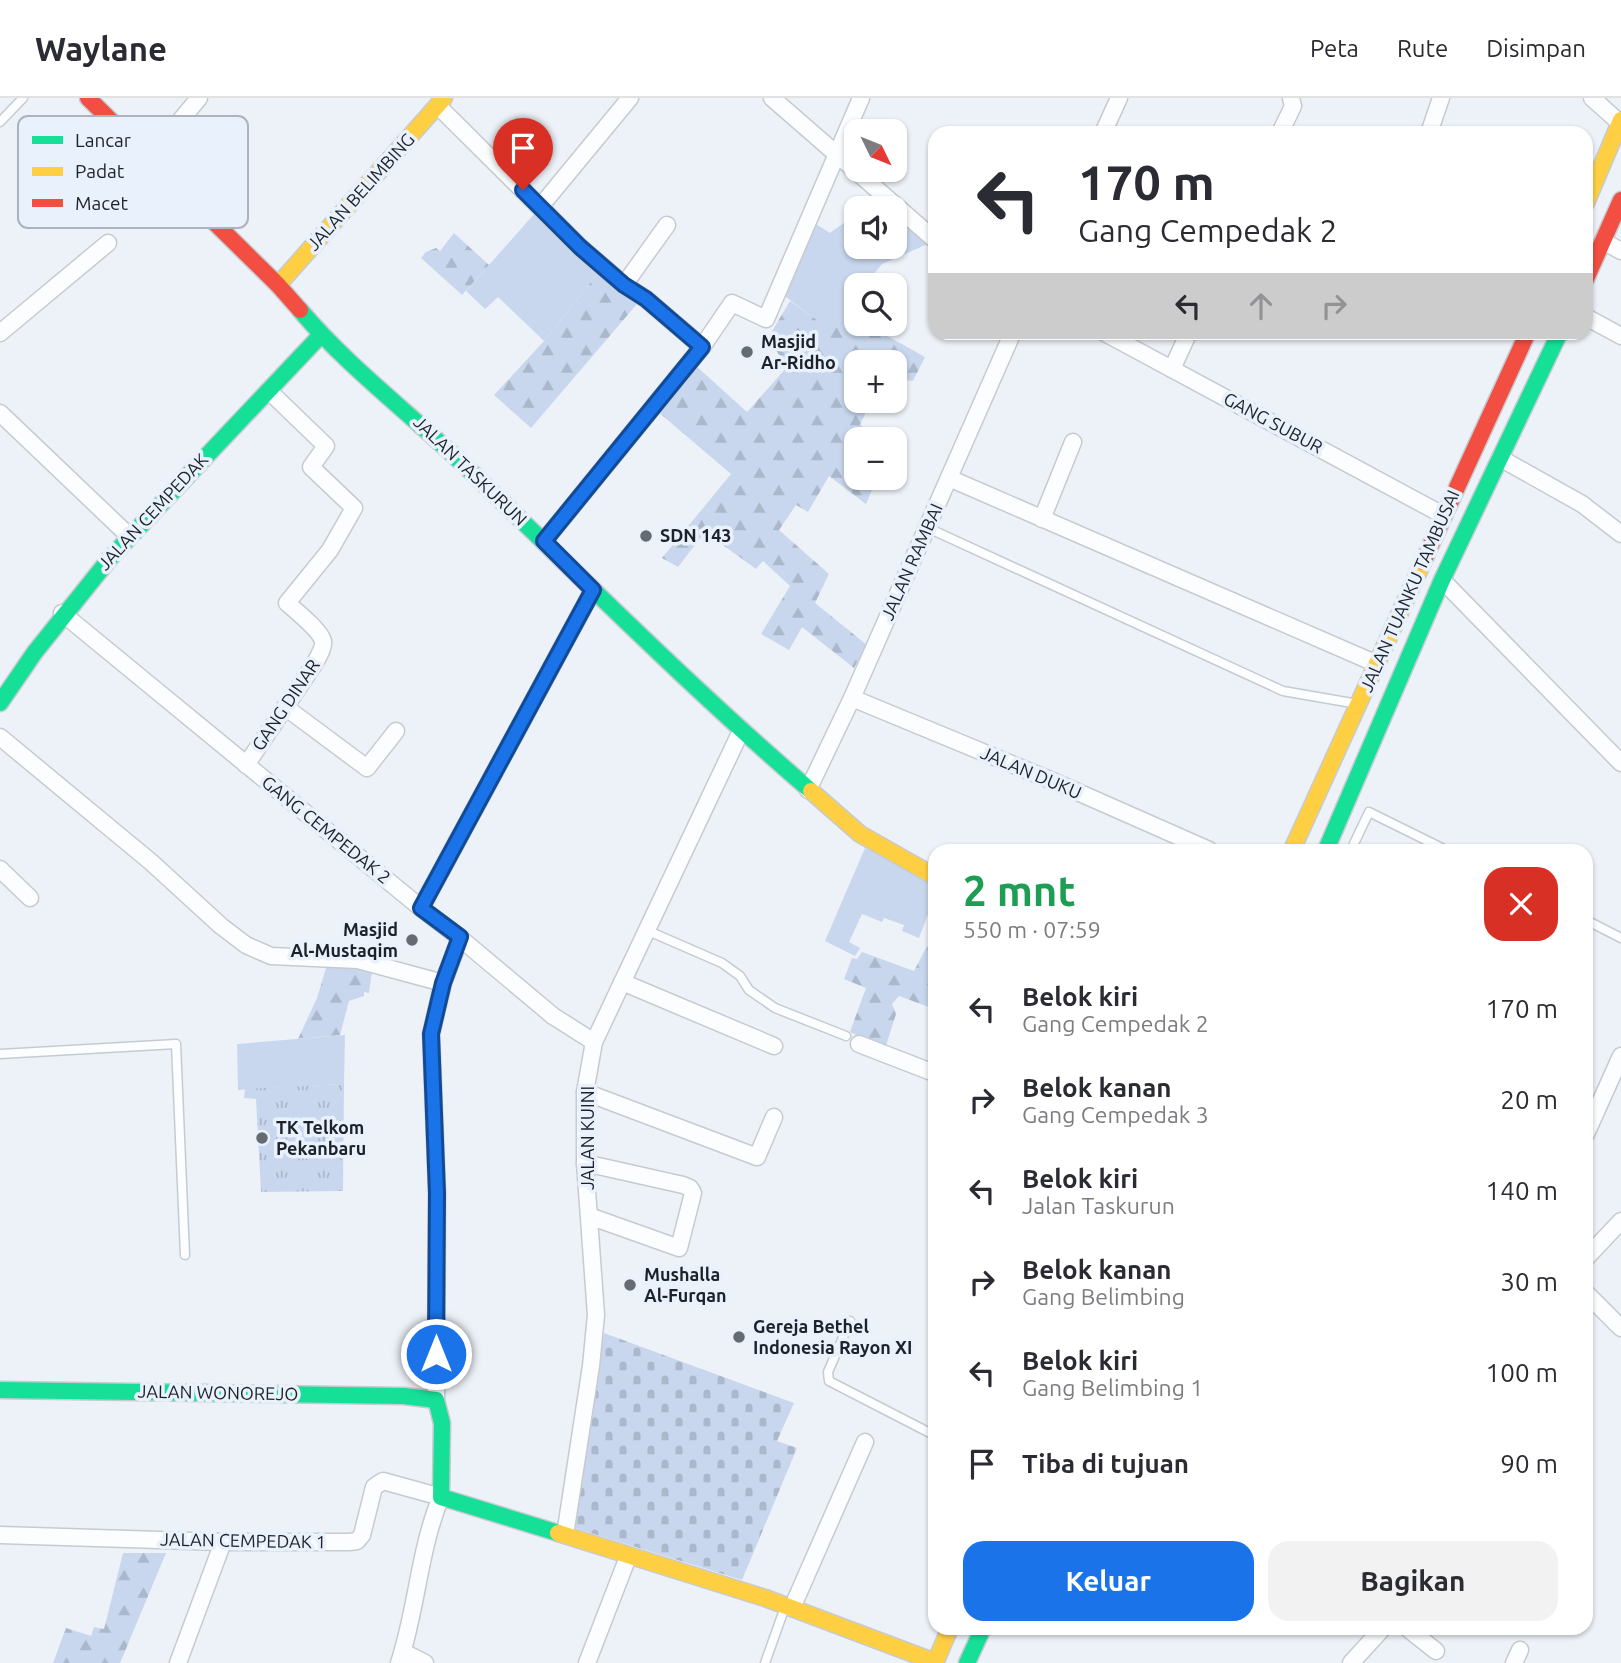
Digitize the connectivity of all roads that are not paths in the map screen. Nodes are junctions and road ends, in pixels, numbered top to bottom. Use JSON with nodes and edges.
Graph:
{"nodes":[{"id":1,"x":23,"y":98,"type":"edge"},
{"id":2,"x":88,"y":98,"type":"edge"},
{"id":3,"x":199,"y":98,"type":"edge"},
{"id":4,"x":772,"y":98,"type":"edge"},
{"id":5,"x":861,"y":98,"type":"edge"},
{"id":6,"x":1119,"y":98,"type":"edge"},
{"id":7,"x":1291,"y":98,"type":"edge"},
{"id":8,"x":1441,"y":98,"type":"edge"},
{"id":9,"x":1592,"y":98,"type":"edge"},
{"id":10,"x":627,"y":99,"type":"edge"},
{"id":11,"x":437,"y":102,"type":"edge"},
{"id":12,"x":107,"y":116,"type":"edge"},
{"id":13,"x":184,"y":116,"type":"edge"},
{"id":14,"x":0,"y":122,"type":"edge"},
{"id":15,"x":1620,"y":122,"type":"edge"},
{"id":16,"x":1106,"y":126,"type":"edge"},
{"id":17,"x":1283,"y":126,"type":"edge"},
{"id":18,"x":1432,"y":126,"type":"edge"},
{"id":19,"x":836,"y":154,"type":"junction"},
{"id":20,"x":1593,"y":186,"type":"edge"},
{"id":21,"x":1621,"y":201,"type":"edge"},
{"id":22,"x":540,"y":207,"type":"junction"},
{"id":23,"x":667,"y":225,"type":"dead end"},
{"id":24,"x":221,"y":228,"type":"edge"},
{"id":25,"x":928,"y":234,"type":"edge"},
{"id":26,"x":1603,"y":241,"type":"junction"},
{"id":27,"x":108,"y":243,"type":"dead end"},
{"id":28,"x":1621,"y":251,"type":"edge"},
{"id":29,"x":1593,"y":259,"type":"edge"},
{"id":30,"x":278,"y":285,"type":"junction"},
{"id":31,"x":624,"y":285,"type":"junction"},
{"id":32,"x":1593,"y":321,"type":"edge"},
{"id":33,"x":0,"y":333,"type":"edge"},
{"id":34,"x":321,"y":335,"type":"junction"},
{"id":35,"x":1621,"y":336,"type":"edge"},
{"id":36,"x":1009,"y":340,"type":"edge"},
{"id":37,"x":1117,"y":340,"type":"edge"},
{"id":38,"x":1185,"y":340,"type":"edge"},
{"id":39,"x":1524,"y":340,"type":"edge"},
{"id":40,"x":1556,"y":340,"type":"edge"},
{"id":41,"x":702,"y":347,"type":"junction"},
{"id":42,"x":1172,"y":369,"type":"junction"},
{"id":43,"x":269,"y":391,"type":"junction"},
{"id":44,"x":0,"y":413,"type":"edge"},
{"id":45,"x":1073,"y":442,"type":"dead end"},
{"id":46,"x":1500,"y":458,"type":"junction"},
{"id":47,"x":949,"y":478,"type":"junction"},
{"id":48,"x":1443,"y":515,"type":"junction"},
{"id":49,"x":1042,"y":519,"type":"junction"},
{"id":50,"x":928,"y":528,"type":"junction"},
{"id":51,"x":1621,"y":534,"type":"edge"},
{"id":52,"x":128,"y":535,"type":"junction"},
{"id":53,"x":544,"y":541,"type":"junction"},
{"id":54,"x":1442,"y":580,"type":"junction"},
{"id":55,"x":593,"y":590,"type":"junction"},
{"id":56,"x":62,"y":613,"type":"junction"},
{"id":57,"x":1377,"y":664,"type":"junction"},
{"id":58,"x":852,"y":698,"type":"junction"},
{"id":59,"x":0,"y":703,"type":"edge"},
{"id":60,"x":1359,"y":705,"type":"junction"},
{"id":61,"x":285,"y":707,"type":"junction"},
{"id":62,"x":396,"y":731,"type":"dead end"},
{"id":63,"x":741,"y":731,"type":"junction"},
{"id":64,"x":0,"y":737,"type":"edge"},
{"id":65,"x":1621,"y":763,"type":"edge"},
{"id":66,"x":246,"y":765,"type":"junction"},
{"id":67,"x":808,"y":790,"type":"junction"},
{"id":68,"x":1348,"y":800,"type":"junction"},
{"id":69,"x":1369,"y":812,"type":"junction"},
{"id":70,"x":1195,"y":844,"type":"edge"},
{"id":71,"x":1295,"y":844,"type":"edge"},
{"id":72,"x":1329,"y":844,"type":"edge"},
{"id":73,"x":1354,"y":844,"type":"edge"},
{"id":74,"x":1434,"y":844,"type":"edge"},
{"id":75,"x":0,"y":869,"type":"edge"},
{"id":76,"x":928,"y":873,"type":"edge"},
{"id":77,"x":30,"y":898,"type":"dead end"},
{"id":78,"x":421,"y":908,"type":"junction"},
{"id":79,"x":1593,"y":924,"type":"edge"},
{"id":80,"x":646,"y":930,"type":"junction"},
{"id":81,"x":460,"y":937,"type":"junction"},
{"id":82,"x":1621,"y":938,"type":"edge"},
{"id":83,"x":622,"y":982,"type":"junction"},
{"id":84,"x":443,"y":983,"type":"junction"},
{"id":85,"x":853,"y":1040,"type":"joint"},
{"id":86,"x":594,"y":1042,"type":"junction"},
{"id":87,"x":774,"y":1046,"type":"dead end"},
{"id":88,"x":0,"y":1054,"type":"edge"},
{"id":89,"x":1621,"y":1055,"type":"edge"},
{"id":90,"x":928,"y":1071,"type":"edge"},
{"id":91,"x":585,"y":1092,"type":"junction"},
{"id":92,"x":774,"y":1117,"type":"dead end"},
{"id":93,"x":1593,"y":1118,"type":"edge"},
{"id":94,"x":585,"y":1163,"type":"junction"},
{"id":95,"x":589,"y":1216,"type":"junction"},
{"id":96,"x":1621,"y":1221,"type":"edge"},
{"id":97,"x":1593,"y":1251,"type":"edge"},
{"id":98,"x":185,"y":1255,"type":"dead end"},
{"id":99,"x":1593,"y":1300,"type":"edge"},
{"id":100,"x":850,"y":1321,"type":"dead end"},
{"id":101,"x":1621,"y":1328,"type":"edge"},
{"id":102,"x":0,"y":1390,"type":"edge"},
{"id":103,"x":436,"y":1400,"type":"junction"},
{"id":104,"x":928,"y":1432,"type":"edge"},
{"id":105,"x":864,"y":1442,"type":"dead end"},
{"id":106,"x":441,"y":1497,"type":"junction"},
{"id":107,"x":0,"y":1535,"type":"edge"},
{"id":108,"x":565,"y":1535,"type":"junction"},
{"id":109,"x":223,"y":1542,"type":"junction"},
{"id":110,"x":628,"y":1557,"type":"junction"},
{"id":111,"x":789,"y":1607,"type":"junction"},
{"id":112,"x":947,"y":1635,"type":"edge"},
{"id":113,"x":980,"y":1635,"type":"edge"},
{"id":114,"x":1377,"y":1635,"type":"edge"},
{"id":115,"x":1416,"y":1635,"type":"edge"},
{"id":116,"x":1436,"y":1651,"type":"dead end"},
{"id":117,"x":401,"y":1658,"type":"edge"},
{"id":118,"x":178,"y":1663,"type":"edge"},
{"id":119,"x":425,"y":1663,"type":"edge"},
{"id":120,"x":587,"y":1663,"type":"edge"},
{"id":121,"x":765,"y":1663,"type":"edge"},
{"id":122,"x":935,"y":1663,"type":"edge"},
{"id":123,"x":967,"y":1663,"type":"edge"},
{"id":124,"x":1351,"y":1663,"type":"edge"}],
"edges":[{"from":1,"to":14,"type":"lane"},
{"from":2,"to":12,"type":"street","name":"JALAN TASKURUN"},
{"from":3,"to":13,"type":"street"},
{"from":4,"to":19,"type":"street"},
{"from":5,"to":19,"type":"street"},
{"from":6,"to":16,"type":"street"},
{"from":7,"to":17,"type":"street"},
{"from":8,"to":18,"type":"street"},
{"from":9,"to":15,"type":"street"},
{"from":10,"to":22,"type":"street"},
{"from":11,"to":22,"type":"street"},
{"from":11,"to":30,"type":"street","name":"JALAN BELIMBING"},
{"from":15,"to":20,"type":"street"},
{"from":19,"to":25,"type":"street"},
{"from":19,"to":41,"type":"street"},
{"from":21,"to":26,"type":"street"},
{"from":22,"to":31,"type":"street"},
{"from":23,"to":31,"type":"street"},
{"from":24,"to":30,"type":"street","name":"JALAN TASKURUN"},
{"from":26,"to":28,"type":"street"},
{"from":26,"to":29,"type":"street"},
{"from":27,"to":33,"type":"street"},
{"from":30,"to":34,"type":"street","name":"JALAN TASKURUN"},
{"from":31,"to":41,"type":"street"},
{"from":32,"to":35,"type":"street"},
{"from":34,"to":43,"type":"street","name":"JALAN CEMPEDAK"},
{"from":34,"to":53,"type":"street","name":"JALAN TASKURUN"},
{"from":36,"to":47,"type":"street","name":"JALAN RAMBAI"},
{"from":37,"to":42,"type":"street","name":"GANG SUBUR"},
{"from":38,"to":42,"type":"street"},
{"from":39,"to":48,"type":"street","name":"JALAN TUANKU TAMBUSAI"},
{"from":40,"to":46,"type":"street","name":"JALAN TUANKU TAMBUSAI"},
{"from":41,"to":53,"type":"street"},
{"from":42,"to":48,"type":"street","name":"GANG SUBUR"},
{"from":43,"to":52,"type":"street","name":"JALAN CEMPEDAK"},
{"from":43,"to":61,"type":"street","name":"GANG DINAR"},
{"from":44,"to":52,"type":"street"},
{"from":45,"to":49,"type":"street"},
{"from":46,"to":51,"type":"street"},
{"from":46,"to":54,"type":"street","name":"JALAN TUANKU TAMBUSAI"},
{"from":47,"to":49,"type":"street"},
{"from":47,"to":50,"type":"street","name":"JALAN RAMBAI"},
{"from":48,"to":57,"type":"street","name":"JALAN TUANKU TAMBUSAI"},
{"from":49,"to":57,"type":"street"},
{"from":50,"to":58,"type":"street","name":"JALAN RAMBAI"},
{"from":50,"to":60,"type":"lane"},
{"from":52,"to":56,"type":"street","name":"JALAN CEMPEDAK"},
{"from":53,"to":55,"type":"street","name":"JALAN TASKURUN"},
{"from":54,"to":65,"type":"street"},
{"from":54,"to":68,"type":"street","name":"JALAN TUANKU TAMBUSAI"},
{"from":55,"to":63,"type":"street","name":"JALAN TASKURUN"},
{"from":55,"to":78,"type":"street"},
{"from":56,"to":59,"type":"street","name":"JALAN CEMPEDAK"},
{"from":56,"to":66,"type":"street","name":"GANG CEMPEDAK 2"},
{"from":57,"to":60,"type":"street","name":"JALAN TUANKU TAMBUSAI"},
{"from":58,"to":67,"type":"street","name":"JALAN RAMBAI"},
{"from":58,"to":70,"type":"street","name":"JALAN DUKU"},
{"from":60,"to":71,"type":"street","name":"JALAN TUANKU TAMBUSAI"},
{"from":61,"to":62,"type":"street"},
{"from":61,"to":66,"type":"street","name":"GANG DINAR"},
{"from":63,"to":67,"type":"street","name":"JALAN TASKURUN"},
{"from":63,"to":80,"type":"street","name":"JALAN KUINI"},
{"from":64,"to":84,"type":"street"},
{"from":66,"to":78,"type":"street","name":"GANG CEMPEDAK 2"},
{"from":67,"to":76,"type":"street","name":"JALAN TASKURUN"},
{"from":68,"to":69,"type":"lane"},
{"from":68,"to":72,"type":"street","name":"JALAN TUANKU TAMBUSAI"},
{"from":69,"to":73,"type":"lane"},
{"from":69,"to":74,"type":"lane"},
{"from":75,"to":77,"type":"street"},
{"from":78,"to":81,"type":"street","name":"GANG CEMPEDAK 2"},
{"from":79,"to":82,"type":"lane"},
{"from":80,"to":83,"type":"street","name":"JALAN KUINI"},
{"from":80,"to":85,"type":"lane"},
{"from":81,"to":84,"type":"street"},
{"from":81,"to":86,"type":"street","name":"GANG CEMPEDAK 2"},
{"from":83,"to":86,"type":"street","name":"JALAN KUINI"},
{"from":83,"to":87,"type":"street"},
{"from":84,"to":103,"type":"street"},
{"from":85,"to":90,"type":"street"},
{"from":86,"to":91,"type":"street","name":"JALAN KUINI"},
{"from":88,"to":98,"type":"lane"},
{"from":89,"to":93,"type":"street"},
{"from":91,"to":92,"type":"street"},
{"from":91,"to":94,"type":"street","name":"JALAN KUINI"},
{"from":94,"to":95,"type":"street","name":"JALAN KUINI"},
{"from":94,"to":95,"type":"street"},
{"from":95,"to":108,"type":"street","name":"JALAN KUINI"},
{"from":96,"to":97,"type":"street"},
{"from":99,"to":101,"type":"street"},
{"from":100,"to":104,"type":"lane"},
{"from":102,"to":103,"type":"street","name":"JALAN WONOREJO"},
{"from":103,"to":106,"type":"street"},
{"from":105,"to":111,"type":"street"},
{"from":106,"to":108,"type":"street"},
{"from":106,"to":109,"type":"street","name":"JALAN CEMPEDAK 1"},
{"from":106,"to":117,"type":"street"},
{"from":107,"to":109,"type":"street","name":"JALAN CEMPEDAK 1"},
{"from":108,"to":110,"type":"street"},
{"from":109,"to":118,"type":"street"},
{"from":110,"to":111,"type":"street"},
{"from":110,"to":120,"type":"street"},
{"from":111,"to":121,"type":"lane"},
{"from":111,"to":122,"type":"street"},
{"from":112,"to":122,"type":"street"},
{"from":113,"to":123,"type":"street"},
{"from":114,"to":124,"type":"street"},
{"from":115,"to":116,"type":"street"},
{"from":117,"to":119,"type":"street"}]}
